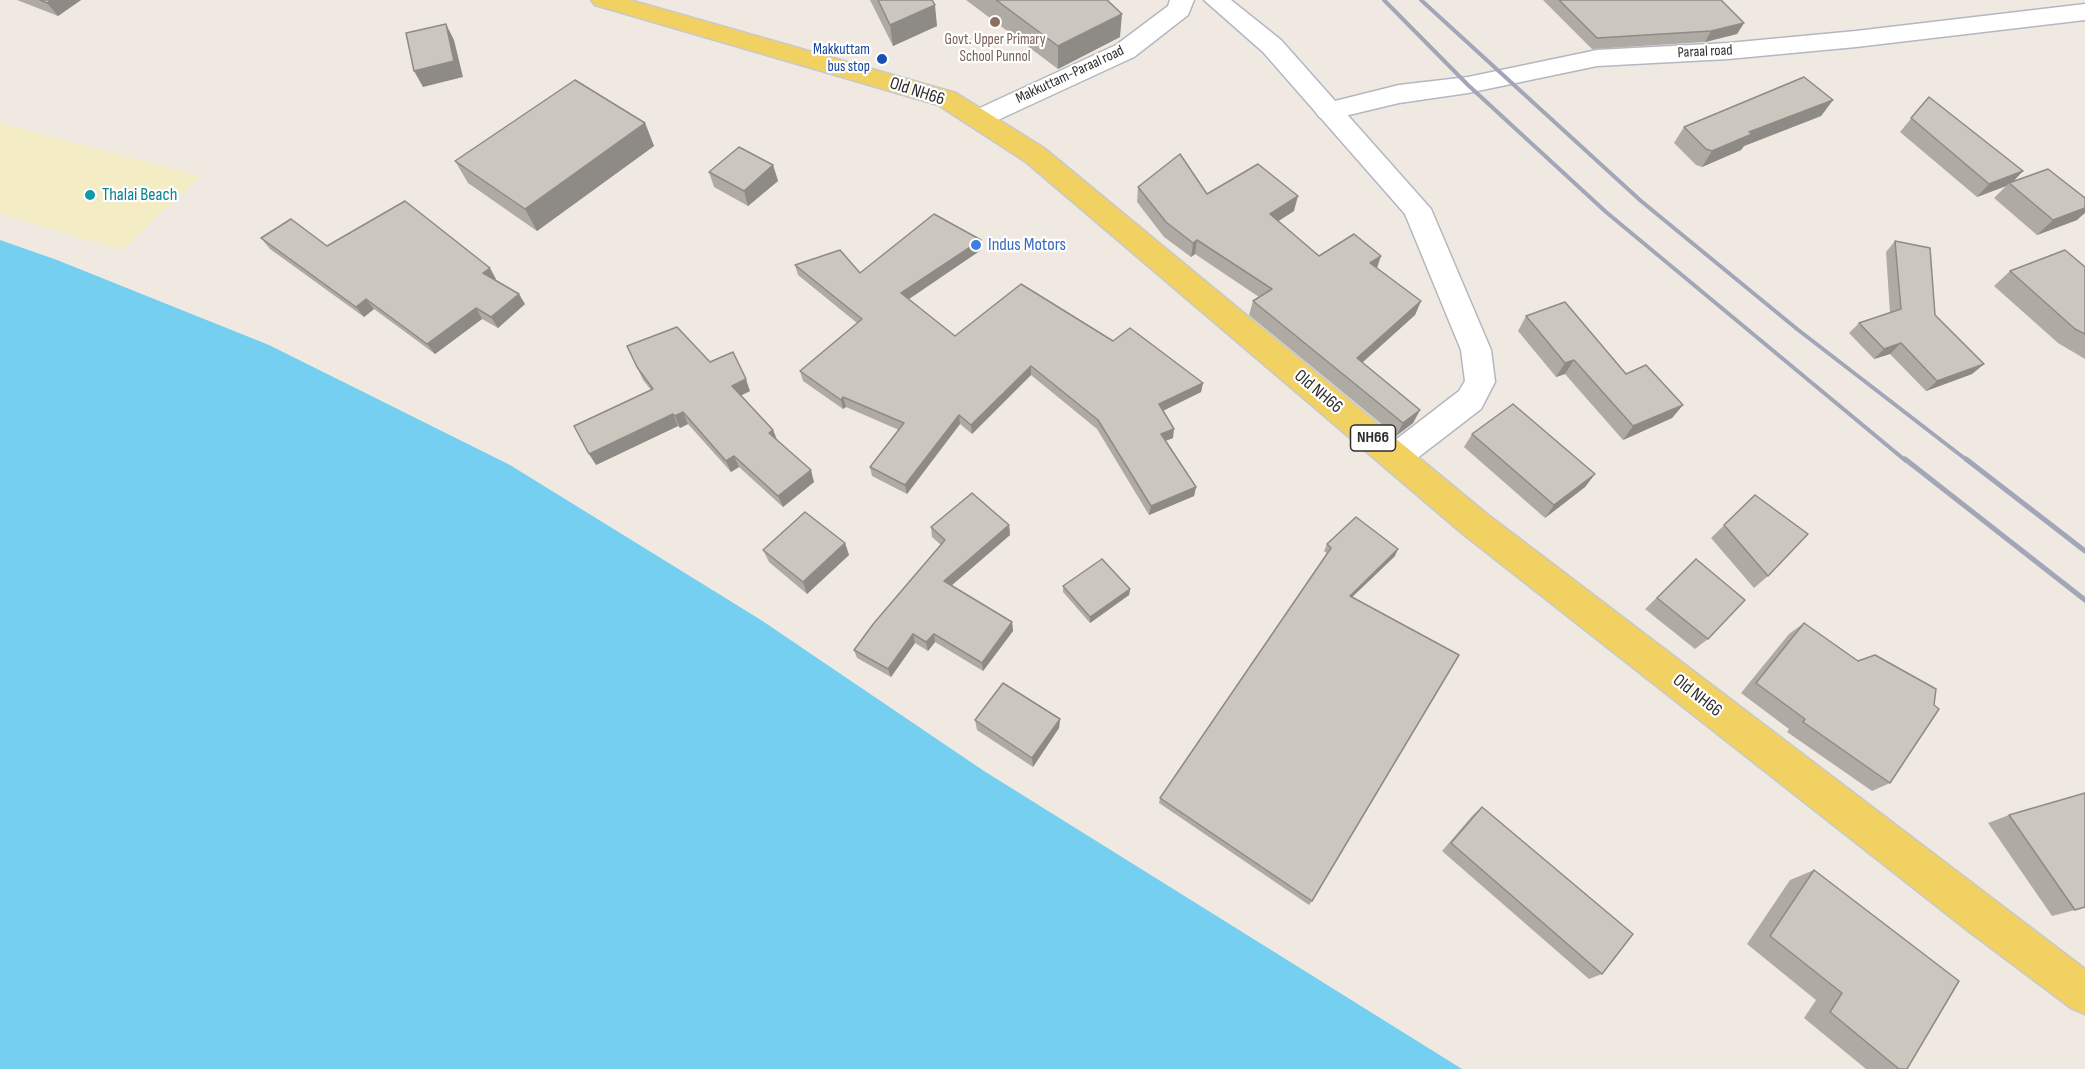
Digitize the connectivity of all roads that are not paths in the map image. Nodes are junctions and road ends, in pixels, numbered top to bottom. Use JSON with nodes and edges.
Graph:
{"nodes":[{"id":1,"x":603,"y":0,"type":"edge"},
{"id":2,"x":1182,"y":0,"type":"edge"},
{"id":3,"x":1216,"y":0,"type":"edge"},
{"id":4,"x":2085,"y":12,"type":"edge"},
{"id":5,"x":1328,"y":111,"type":"junction"},
{"id":6,"x":978,"y":119,"type":"junction"},
{"id":7,"x":1396,"y":457,"type":"junction"},
{"id":8,"x":2085,"y":994,"type":"edge"}],
"edges":[{"from":1,"to":6,"type":"main road","name":"Old NH66","number":"NH66"},
{"from":2,"to":6,"type":"street","name":"Makkuttam-Paraal road"},
{"from":3,"to":5,"type":"street"},
{"from":4,"to":5,"type":"street","name":"Paraal road"},
{"from":5,"to":7,"type":"street"},
{"from":6,"to":7,"type":"main road","name":"Old NH66","number":"NH66"},
{"from":7,"to":8,"type":"main road","name":"Old NH66","number":"NH66"}]}
